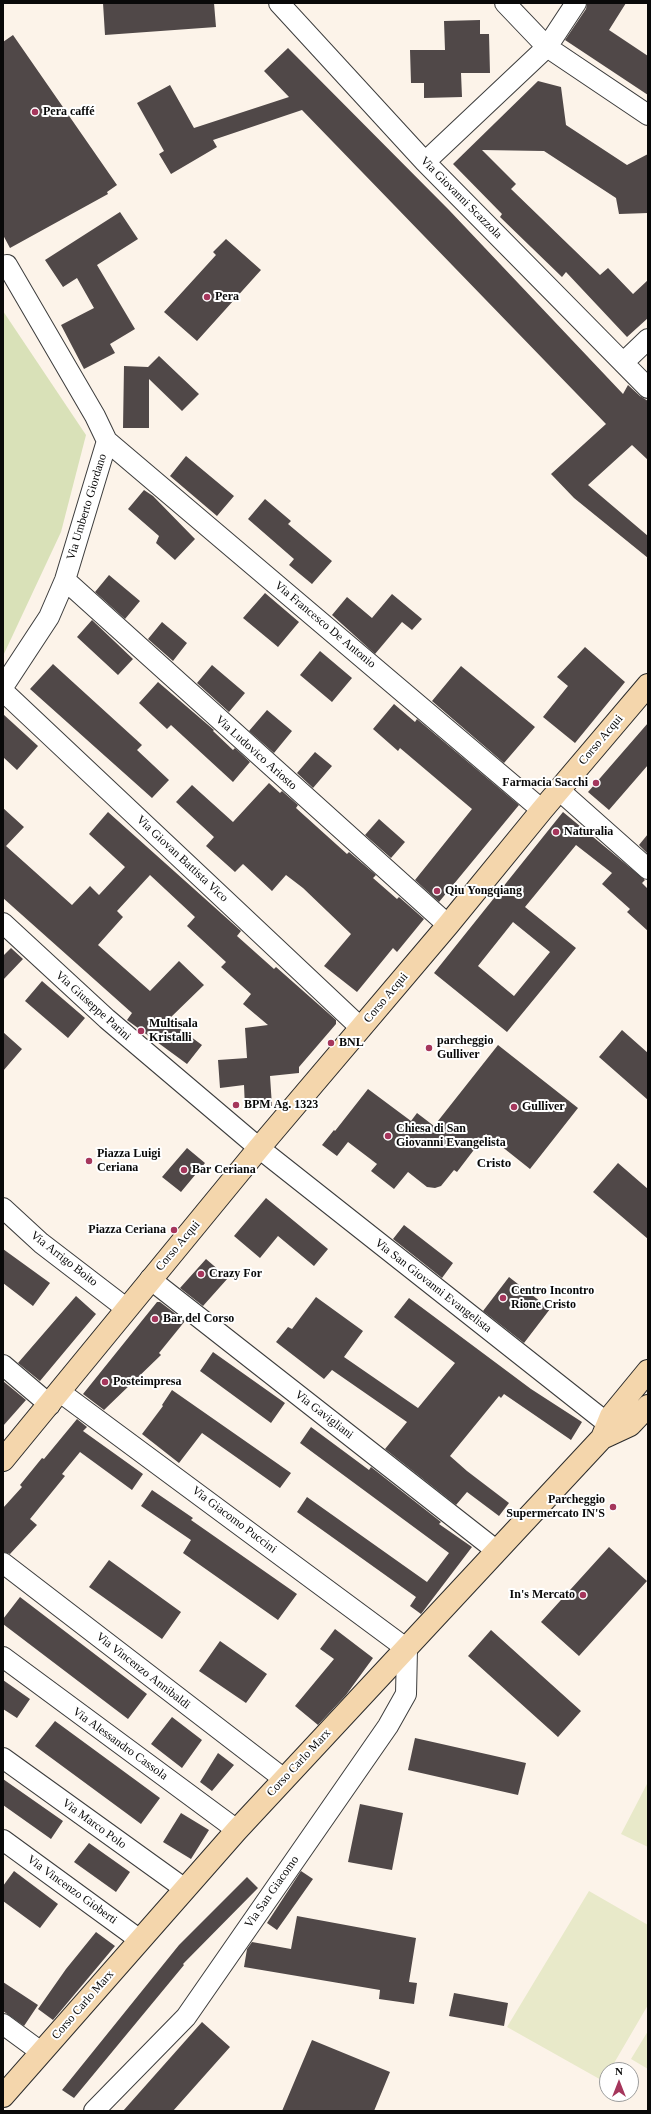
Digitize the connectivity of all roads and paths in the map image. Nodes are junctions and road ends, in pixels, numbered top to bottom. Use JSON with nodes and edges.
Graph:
{"nodes":[{"id":1,"x":279,"y":3,"type":"edge"},
{"id":2,"x":505,"y":3,"type":"edge"},
{"id":3,"x":576,"y":3,"type":"edge"},
{"id":4,"x":547,"y":47,"type":"junction"},
{"id":5,"x":648,"y":115,"type":"edge"},
{"id":6,"x":426,"y":162,"type":"junction"},
{"id":7,"x":7,"y":264,"type":"dead end"},
{"id":8,"x":648,"y":340,"type":"edge"},
{"id":9,"x":624,"y":362,"type":"junction"},
{"id":10,"x":648,"y":388,"type":"edge"},
{"id":11,"x":107,"y":441,"type":"junction"},
{"id":12,"x":65,"y":580,"type":"junction"},
{"id":13,"x":648,"y":685,"type":"edge"},
{"id":14,"x":3,"y":687,"type":"edge"},
{"id":15,"x":3,"y":691,"type":"edge"},
{"id":16,"x":559,"y":790,"type":"junction"},
{"id":17,"x":542,"y":810,"type":"junction"},
{"id":18,"x":648,"y":869,"type":"edge"},
{"id":19,"x":3,"y":923,"type":"edge"},
{"id":20,"x":448,"y":926,"type":"junction"},
{"id":21,"x":361,"y":1028,"type":"junction"},
{"id":22,"x":259,"y":1148,"type":"junction"},
{"id":23,"x":3,"y":1208,"type":"edge"},
{"id":24,"x":150,"y":1279,"type":"junction"},
{"id":25,"x":127,"y":1308,"type":"junction"},
{"id":26,"x":3,"y":1365,"type":"edge"},
{"id":27,"x":648,"y":1371,"type":"edge"},
{"id":28,"x":55,"y":1398,"type":"junction"},
{"id":29,"x":648,"y":1406,"type":"edge"},
{"id":30,"x":605,"y":1431,"type":"junction"},
{"id":31,"x":3,"y":1460,"type":"edge"},
{"id":32,"x":498,"y":1552,"type":"junction"},
{"id":33,"x":3,"y":1563,"type":"edge"},
{"id":34,"x":407,"y":1649,"type":"junction"},
{"id":35,"x":3,"y":1657,"type":"edge"},
{"id":36,"x":3,"y":1758,"type":"edge"},
{"id":37,"x":284,"y":1779,"type":"junction"},
{"id":38,"x":237,"y":1830,"type":"junction"},
{"id":39,"x":3,"y":1840,"type":"edge"},
{"id":40,"x":184,"y":1889,"type":"junction"},
{"id":41,"x":140,"y":1940,"type":"junction"},
{"id":42,"x":3,"y":2024,"type":"edge"},
{"id":43,"x":41,"y":2052,"type":"junction"},
{"id":44,"x":3,"y":2096,"type":"edge"},
{"id":45,"x":94,"y":2111,"type":"edge"}],
"edges":[{"from":1,"to":6,"type":"street","name":"Via Giovanni Scazzola"},
{"from":2,"to":4,"type":"street"},
{"from":3,"to":4,"type":"street"},
{"from":4,"to":5,"type":"street"},
{"from":4,"to":6,"type":"street"},
{"from":6,"to":9,"type":"street","name":"Via Giovanni Scazzola"},
{"from":7,"to":11,"type":"street","name":"Via Umberto Giordano"},
{"from":8,"to":9,"type":"street"},
{"from":9,"to":10,"type":"street","name":"Via Giovanni Scazzola"},
{"from":11,"to":12,"type":"street","name":"Via Umberto Giordano"},
{"from":11,"to":17,"type":"street","name":"Via Francesco De Antonio"},
{"from":12,"to":14,"type":"street","name":"Via Umberto Giordano"},
{"from":12,"to":20,"type":"street","name":"Via Ludovico Ariosto"},
{"from":13,"to":16,"type":"main road","name":"Corso Acqui"},
{"from":15,"to":21,"type":"street","name":"Via Giovan Battista Vico"},
{"from":16,"to":17,"type":"main road","name":"Corso Acqui"},
{"from":16,"to":18,"type":"street"},
{"from":17,"to":20,"type":"main road","name":"Corso Acqui"},
{"from":19,"to":22,"type":"street","name":"Via Giuseppe Parini"},
{"from":20,"to":21,"type":"main road","name":"Corso Acqui"},
{"from":21,"to":22,"type":"main road","name":"Corso Acqui"},
{"from":22,"to":24,"type":"main road","name":"Corso Acqui"},
{"from":22,"to":30,"type":"street","name":"Via San Giovanni Evangelista"},
{"from":23,"to":25,"type":"street","name":"Via Arrigo Boito"},
{"from":24,"to":25,"type":"main road","name":"Corso Acqui"},
{"from":24,"to":32,"type":"street","name":"Via Gavigliani"},
{"from":25,"to":28,"type":"main road","name":"Corso Acqui"},
{"from":26,"to":28,"type":"street","name":"Via Giacomo Puccini"},
{"from":27,"to":30,"type":"main road","name":"Corso Carlo Marx"},
{"from":28,"to":31,"type":"main road","name":"Corso Acqui"},
{"from":28,"to":34,"type":"street","name":"Via Giacomo Puccini"},
{"from":29,"to":30,"type":"main road","name":"Corso Carlo Marx"},
{"from":30,"to":32,"type":"main road","name":"Corso Carlo Marx"},
{"from":32,"to":34,"type":"main road","name":"Corso Carlo Marx"},
{"from":33,"to":37,"type":"street","name":"Via Vincenzo Annibaldi"},
{"from":34,"to":37,"type":"main road","name":"Corso Carlo Marx"},
{"from":34,"to":45,"type":"street","name":"Via San Giacomo"},
{"from":35,"to":38,"type":"street","name":"Via Alessandro Cassola"},
{"from":36,"to":40,"type":"street","name":"Via Marco Polo"},
{"from":37,"to":38,"type":"main road","name":"Corso Carlo Marx"},
{"from":38,"to":40,"type":"main road","name":"Corso Carlo Marx"},
{"from":39,"to":41,"type":"street","name":"Via Vincenzo Gioberti"},
{"from":40,"to":41,"type":"main road","name":"Corso Carlo Marx"},
{"from":41,"to":43,"type":"main road","name":"Corso Carlo Marx"},
{"from":42,"to":43,"type":"street"},
{"from":43,"to":44,"type":"main road","name":"Corso Carlo Marx"}]}
